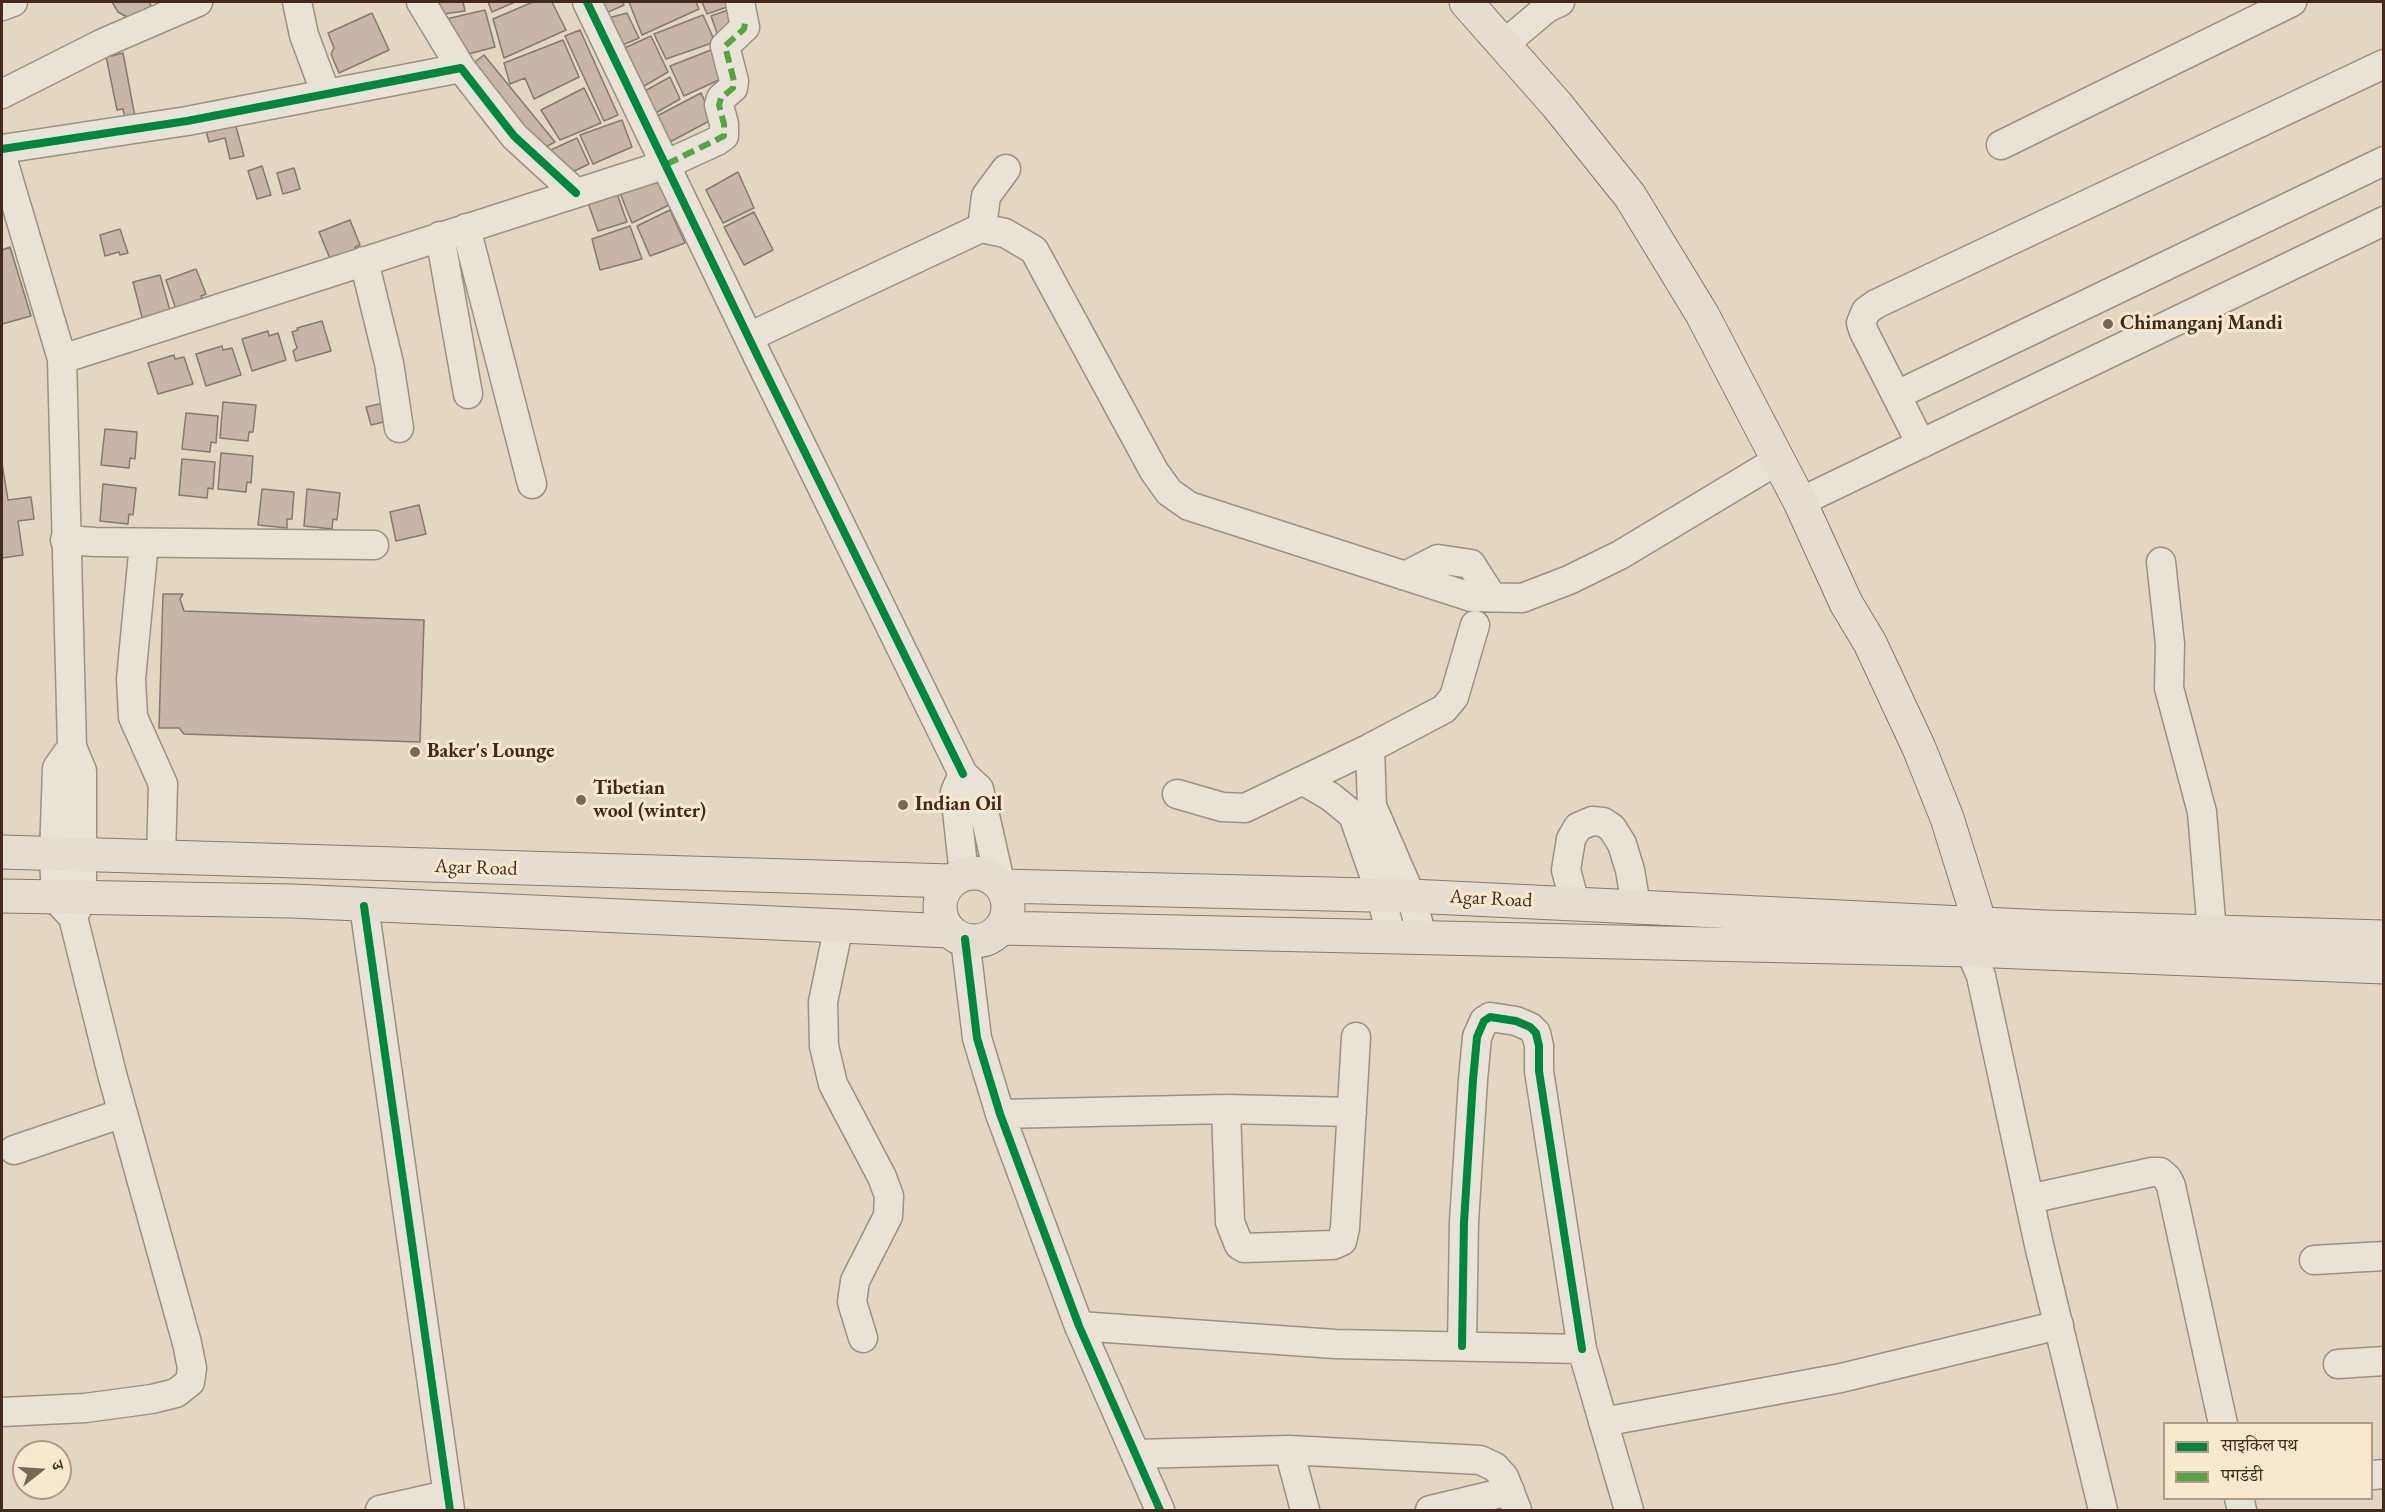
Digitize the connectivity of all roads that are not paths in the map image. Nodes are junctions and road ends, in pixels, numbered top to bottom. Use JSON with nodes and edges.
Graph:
{"nodes":[{"id":1,"x":13,"y":2,"type":"edge"},
{"id":2,"x":198,"y":2,"type":"edge"},
{"id":3,"x":297,"y":2,"type":"edge"},
{"id":4,"x":421,"y":2,"type":"edge"},
{"id":5,"x":587,"y":2,"type":"edge"},
{"id":6,"x":740,"y":2,"type":"edge"},
{"id":7,"x":1466,"y":2,"type":"edge"},
{"id":8,"x":1560,"y":2,"type":"edge"},
{"id":9,"x":2292,"y":2,"type":"edge"},
{"id":10,"x":2,"y":6,"type":"edge"},
{"id":11,"x":1503,"y":45,"type":"junction"},
{"id":12,"x":2384,"y":64,"type":"edge"},
{"id":13,"x":461,"y":68,"type":"junction"},
{"id":14,"x":2,"y":93,"type":"edge"},
{"id":15,"x":327,"y":94,"type":"junction"},
{"id":16,"x":2001,"y":145,"type":"dead end"},
{"id":17,"x":2,"y":149,"type":"edge"},
{"id":18,"x":2,"y":157,"type":"edge"},
{"id":19,"x":2384,"y":161,"type":"edge"},
{"id":20,"x":667,"y":164,"type":"junction"},
{"id":21,"x":1006,"y":170,"type":"dead end"},
{"id":22,"x":576,"y":193,"type":"junction"},
{"id":23,"x":2384,"y":221,"type":"edge"},
{"id":24,"x":11,"y":227,"type":"edge"},
{"id":25,"x":982,"y":228,"type":"junction"},
{"id":26,"x":453,"y":232,"type":"junction"},
{"id":27,"x":364,"y":261,"type":"junction"},
{"id":28,"x":748,"y":337,"type":"junction"},
{"id":29,"x":62,"y":359,"type":"junction"},
{"id":30,"x":468,"y":394,"type":"dead end"},
{"id":31,"x":1897,"y":395,"type":"junction"},
{"id":32,"x":399,"y":428,"type":"dead end"},
{"id":33,"x":1921,"y":444,"type":"junction"},
{"id":34,"x":1778,"y":460,"type":"junction"},
{"id":35,"x":532,"y":484,"type":"dead end"},
{"id":36,"x":1800,"y":502,"type":"junction"},
{"id":37,"x":65,"y":540,"type":"junction"},
{"id":38,"x":144,"y":543,"type":"junction"},
{"id":39,"x":374,"y":545,"type":"dead end"},
{"id":40,"x":2161,"y":562,"type":"dead end"},
{"id":41,"x":1475,"y":625,"type":"dead end"},
{"id":42,"x":1370,"y":748,"type":"junction"},
{"id":43,"x":963,"y":774,"type":"junction"},
{"id":44,"x":1304,"y":781,"type":"junction"},
{"id":45,"x":1177,"y":794,"type":"dead end"},
{"id":46,"x":1362,"y":811,"type":"junction"},
{"id":47,"x":2,"y":852,"type":"edge"},
{"id":48,"x":68,"y":855,"type":"junction"},
{"id":49,"x":161,"y":859,"type":"junction"},
{"id":50,"x":958,"y":878,"type":"junction"},
{"id":51,"x":1001,"y":886,"type":"junction"},
{"id":52,"x":1396,"y":895,"type":"junction"},
{"id":53,"x":2,"y":896,"type":"edge"},
{"id":54,"x":1575,"y":903,"type":"junction"},
{"id":55,"x":70,"y":905,"type":"junction"},
{"id":56,"x":364,"y":906,"type":"junction"},
{"id":57,"x":1636,"y":906,"type":"junction"},
{"id":58,"x":1750,"y":911,"type":"junction"},
{"id":59,"x":839,"y":925,"type":"junction"},
{"id":60,"x":1001,"y":928,"type":"junction"},
{"id":61,"x":2212,"y":932,"type":"junction"},
{"id":62,"x":957,"y":935,"type":"junction"},
{"id":63,"x":1406,"y":936,"type":"junction"},
{"id":64,"x":2384,"y":937,"type":"edge"},
{"id":65,"x":1750,"y":944,"type":"junction"},
{"id":66,"x":1976,"y":945,"type":"junction"},
{"id":67,"x":2384,"y":967,"type":"edge"},
{"id":68,"x":1356,"y":1036,"type":"dead end"},
{"id":69,"x":1226,"y":1108,"type":"junction"},
{"id":70,"x":1352,"y":1112,"type":"junction"},
{"id":71,"x":123,"y":1113,"type":"junction"},
{"id":72,"x":1000,"y":1114,"type":"junction"},
{"id":73,"x":14,"y":1150,"type":"dead end"},
{"id":74,"x":2029,"y":1199,"type":"junction"},
{"id":75,"x":2384,"y":1256,"type":"edge"},
{"id":76,"x":2314,"y":1260,"type":"dead end"},
{"id":77,"x":2059,"y":1325,"type":"junction"},
{"id":78,"x":1079,"y":1326,"type":"junction"},
{"id":79,"x":863,"y":1338,"type":"dead end"},
{"id":80,"x":1462,"y":1346,"type":"junction"},
{"id":81,"x":1582,"y":1349,"type":"junction"},
{"id":82,"x":2384,"y":1361,"type":"edge"},
{"id":83,"x":2338,"y":1364,"type":"dead end"},
{"id":84,"x":2,"y":1412,"type":"edge"},
{"id":85,"x":1603,"y":1422,"type":"junction"},
{"id":86,"x":2223,"y":1422,"type":"edge"},
{"id":87,"x":1289,"y":1450,"type":"junction"},
{"id":88,"x":1136,"y":1454,"type":"junction"},
{"id":89,"x":1513,"y":1501,"type":"edge"},
{"id":90,"x":448,"y":1503,"type":"edge"},
{"id":91,"x":380,"y":1510,"type":"edge"},
{"id":92,"x":1160,"y":1510,"type":"edge"},
{"id":93,"x":1305,"y":1510,"type":"edge"},
{"id":94,"x":1430,"y":1510,"type":"edge"},
{"id":95,"x":1629,"y":1510,"type":"edge"},
{"id":96,"x":2103,"y":1510,"type":"edge"}],
"edges":[{"from":1,"to":10,"type":"street"},
{"from":2,"to":14,"type":"street"},
{"from":3,"to":15,"type":"street"},
{"from":4,"to":13,"type":"street"},
{"from":5,"to":20,"type":"street"},
{"from":6,"to":20,"type":"street"},
{"from":7,"to":11,"type":"main road"},
{"from":8,"to":11,"type":"street"},
{"from":9,"to":16,"type":"street"},
{"from":11,"to":34,"type":"main road"},
{"from":12,"to":31,"type":"street"},
{"from":13,"to":15,"type":"street"},
{"from":13,"to":22,"type":"street"},
{"from":15,"to":17,"type":"street"},
{"from":18,"to":24,"type":"street"},
{"from":19,"to":31,"type":"street"},
{"from":20,"to":22,"type":"street"},
{"from":20,"to":28,"type":"street"},
{"from":21,"to":25,"type":"street"},
{"from":22,"to":26,"type":"street"},
{"from":23,"to":33,"type":"street"},
{"from":24,"to":29,"type":"street"},
{"from":25,"to":28,"type":"street"},
{"from":25,"to":34,"type":"street"},
{"from":26,"to":27,"type":"street"},
{"from":26,"to":30,"type":"street"},
{"from":26,"to":35,"type":"street"},
{"from":27,"to":29,"type":"street"},
{"from":27,"to":32,"type":"street"},
{"from":28,"to":43,"type":"street"},
{"from":29,"to":37,"type":"street"},
{"from":31,"to":33,"type":"street"},
{"from":33,"to":36,"type":"street"},
{"from":34,"to":36,"type":"main road"},
{"from":36,"to":66,"type":"main road"},
{"from":37,"to":38,"type":"street"},
{"from":37,"to":48,"type":"street"},
{"from":38,"to":39,"type":"street"},
{"from":38,"to":49,"type":"street"},
{"from":40,"to":61,"type":"street"},
{"from":41,"to":42,"type":"street"},
{"from":42,"to":44,"type":"street"},
{"from":42,"to":46,"type":"street"},
{"from":43,"to":50,"type":"street"},
{"from":43,"to":51,"type":"street"},
{"from":44,"to":45,"type":"street"},
{"from":44,"to":46,"type":"street"},
{"from":46,"to":52,"type":"street"},
{"from":47,"to":48,"type":"main road","name":"Agar Road"},
{"from":48,"to":49,"type":"main road","name":"Agar Road"},
{"from":48,"to":55,"type":"street"},
{"from":49,"to":50,"type":"main road","name":"Agar Road"},
{"from":50,"to":51,"type":"main road","name":"Agar Road"},
{"from":50,"to":62,"type":"main road"},
{"from":51,"to":52,"type":"main road","name":"Agar Road"},
{"from":51,"to":60,"type":"main road"},
{"from":52,"to":54,"type":"main road","name":"Agar Road"},
{"from":52,"to":63,"type":"street"},
{"from":53,"to":55,"type":"main road"},
{"from":54,"to":57,"type":"main road","name":"Agar Road"},
{"from":54,"to":57,"type":"street"},
{"from":55,"to":56,"type":"main road"},
{"from":55,"to":71,"type":"street"},
{"from":56,"to":59,"type":"main road"},
{"from":56,"to":90,"type":"street"},
{"from":57,"to":58,"type":"main road","name":"Agar Road"},
{"from":58,"to":65,"type":"main road"},
{"from":58,"to":66,"type":"main road","name":"Agar Road"},
{"from":59,"to":62,"type":"main road"},
{"from":59,"to":79,"type":"street"},
{"from":60,"to":62,"type":"main road"},
{"from":60,"to":63,"type":"main road"},
{"from":61,"to":64,"type":"main road"},
{"from":61,"to":66,"type":"main road"},
{"from":62,"to":72,"type":"street"},
{"from":63,"to":65,"type":"main road"},
{"from":65,"to":66,"type":"main road"},
{"from":66,"to":67,"type":"main road"},
{"from":66,"to":74,"type":"street"},
{"from":68,"to":70,"type":"street"},
{"from":69,"to":70,"type":"street"},
{"from":69,"to":70,"type":"street"},
{"from":69,"to":72,"type":"street"},
{"from":71,"to":73,"type":"street"},
{"from":71,"to":84,"type":"street"},
{"from":72,"to":78,"type":"street"},
{"from":74,"to":77,"type":"street"},
{"from":74,"to":86,"type":"street"},
{"from":75,"to":76,"type":"street"},
{"from":77,"to":85,"type":"street"},
{"from":77,"to":96,"type":"street"},
{"from":78,"to":80,"type":"street"},
{"from":78,"to":88,"type":"street"},
{"from":80,"to":81,"type":"street"},
{"from":80,"to":81,"type":"street"},
{"from":81,"to":85,"type":"street"},
{"from":82,"to":83,"type":"street"},
{"from":85,"to":95,"type":"street"},
{"from":87,"to":88,"type":"street"},
{"from":87,"to":89,"type":"street"},
{"from":87,"to":93,"type":"street"},
{"from":88,"to":92,"type":"street"},
{"from":89,"to":94,"type":"street"},
{"from":90,"to":91,"type":"street"}]}
